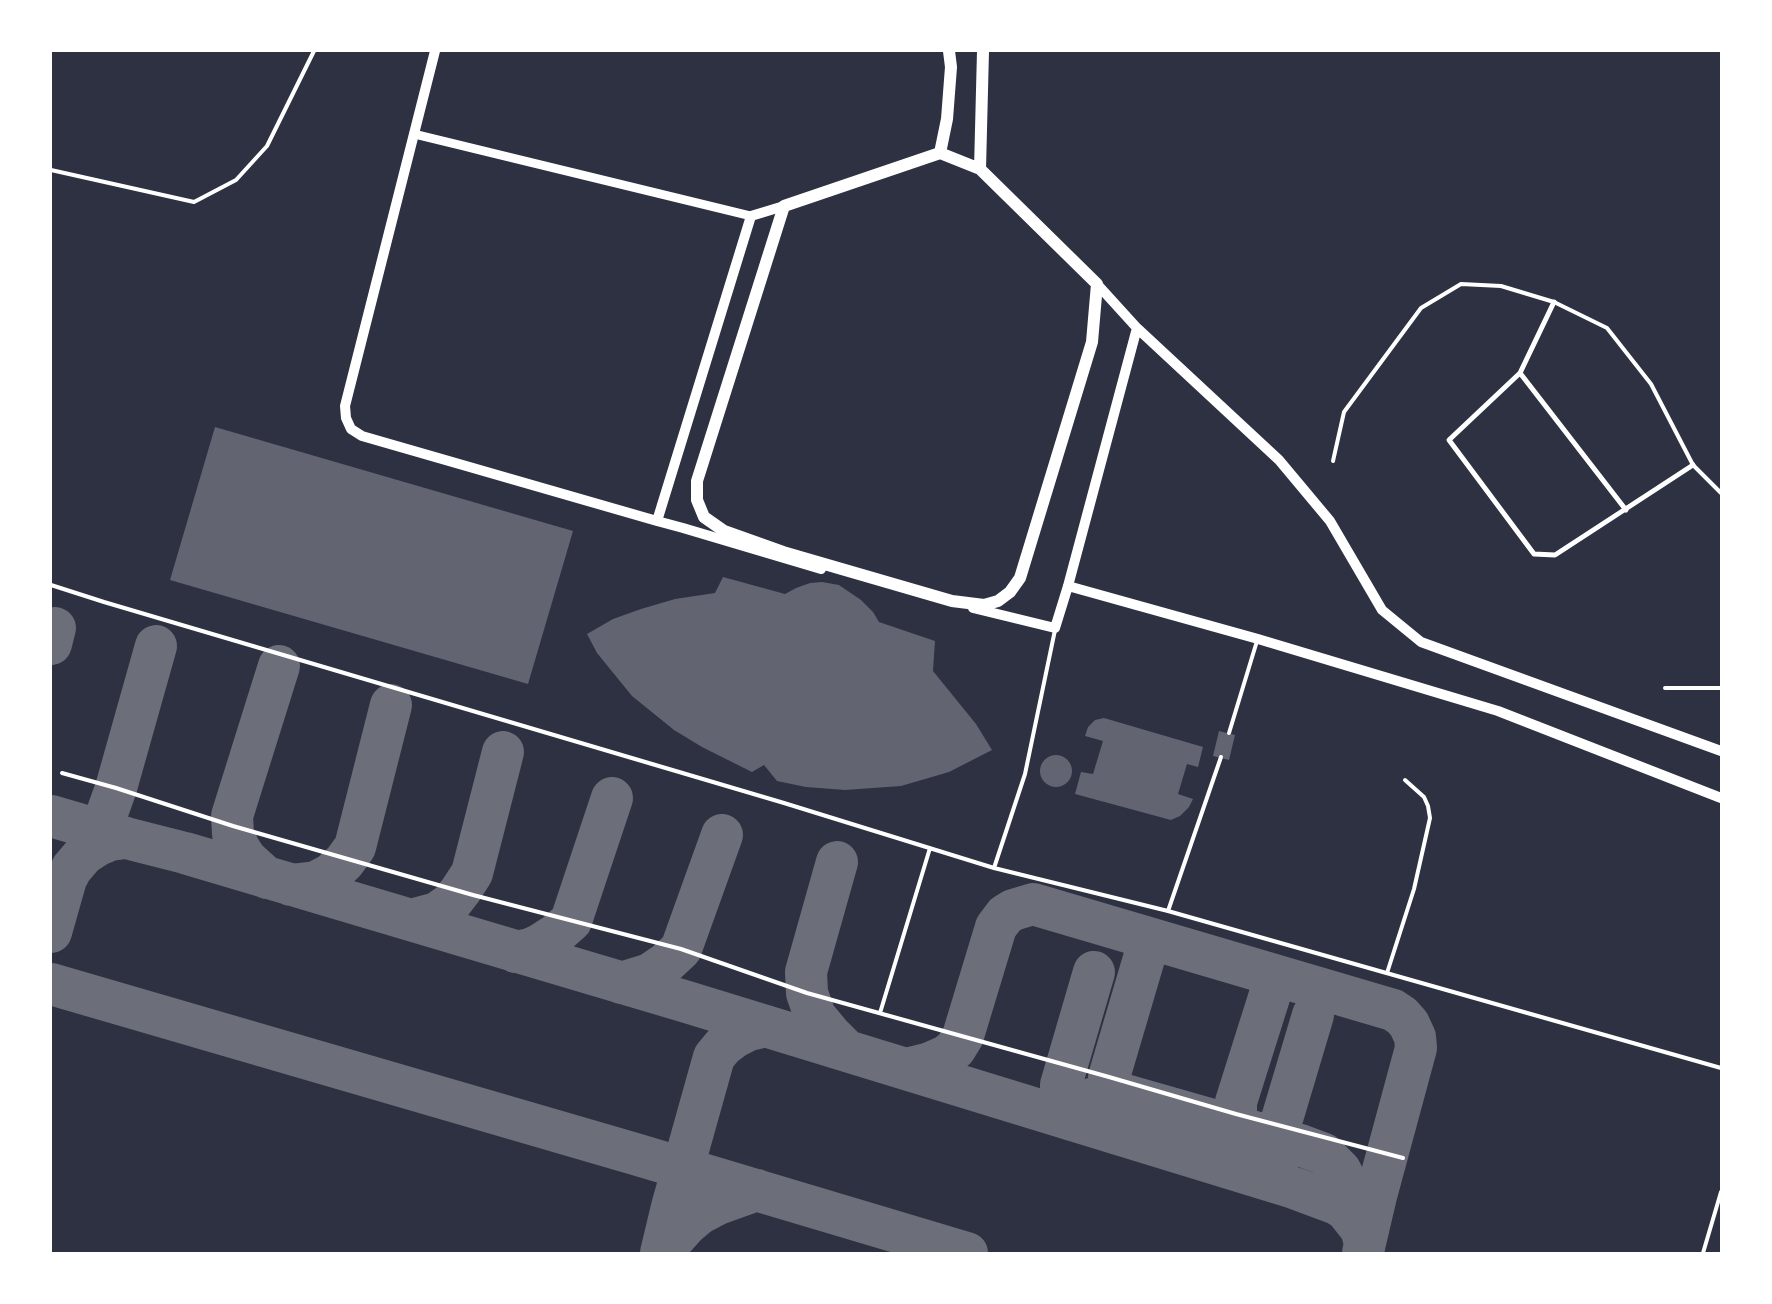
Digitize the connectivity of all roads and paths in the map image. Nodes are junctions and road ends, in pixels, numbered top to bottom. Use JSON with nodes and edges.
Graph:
{"nodes":[{"id":1,"x":314,"y":51,"type":"edge"},
{"id":2,"x":435,"y":51,"type":"edge"},
{"id":3,"x":949,"y":51,"type":"edge"},
{"id":4,"x":983,"y":51,"type":"edge"},
{"id":5,"x":414,"y":134,"type":"junction"},
{"id":6,"x":940,"y":153,"type":"junction"},
{"id":7,"x":980,"y":169,"type":"junction"},
{"id":8,"x":51,"y":170,"type":"edge"},
{"id":9,"x":784,"y":206,"type":"junction"},
{"id":10,"x":751,"y":216,"type":"junction"},
{"id":11,"x":1097,"y":284,"type":"junction"},
{"id":12,"x":1554,"y":302,"type":"junction"},
{"id":13,"x":1136,"y":328,"type":"junction"},
{"id":14,"x":1520,"y":373,"type":"junction"},
{"id":15,"x":1333,"y":461,"type":"dead end"},
{"id":16,"x":1693,"y":465,"type":"junction"},
{"id":17,"x":1721,"y":494,"type":"edge"},
{"id":18,"x":1626,"y":510,"type":"junction"},
{"id":19,"x":657,"y":521,"type":"junction"},
{"id":20,"x":51,"y":585,"type":"edge"},
{"id":21,"x":1068,"y":586,"type":"junction"},
{"id":22,"x":1055,"y":628,"type":"junction"},
{"id":23,"x":1258,"y":639,"type":"junction"},
{"id":24,"x":1665,"y":688,"type":"dead end"},
{"id":25,"x":1721,"y":688,"type":"edge"},
{"id":26,"x":1229,"y":733,"type":"dead end"},
{"id":27,"x":1721,"y":751,"type":"edge"},
{"id":28,"x":1221,"y":757,"type":"dead end"},
{"id":29,"x":62,"y":773,"type":"dead end"},
{"id":30,"x":1405,"y":780,"type":"dead end"},
{"id":31,"x":1721,"y":798,"type":"edge"},
{"id":32,"x":930,"y":848,"type":"junction"},
{"id":33,"x":994,"y":868,"type":"junction"},
{"id":34,"x":1168,"y":912,"type":"junction"},
{"id":35,"x":1387,"y":973,"type":"junction"},
{"id":36,"x":880,"y":1013,"type":"junction"},
{"id":37,"x":1721,"y":1068,"type":"edge"},
{"id":38,"x":1402,"y":1158,"type":"dead end"},
{"id":39,"x":1721,"y":1192,"type":"edge"},
{"id":40,"x":1703,"y":1253,"type":"edge"}],
"edges":[{"from":1,"to":8,"type":"lane"},
{"from":2,"to":5,"type":"main road"},
{"from":3,"to":6,"type":"main road"},
{"from":4,"to":7,"type":"main road"},
{"from":5,"to":10,"type":"street"},
{"from":5,"to":19,"type":"main road"},
{"from":6,"to":7,"type":"main road"},
{"from":6,"to":9,"type":"main road"},
{"from":7,"to":11,"type":"main road"},
{"from":9,"to":10,"type":"main road"},
{"from":9,"to":11,"type":"main road"},
{"from":10,"to":19,"type":"main road"},
{"from":11,"to":13,"type":"main road"},
{"from":12,"to":14,"type":"street"},
{"from":12,"to":15,"type":"lane"},
{"from":12,"to":16,"type":"lane"},
{"from":13,"to":21,"type":"main road"},
{"from":13,"to":27,"type":"main road"},
{"from":14,"to":18,"type":"street"},
{"from":14,"to":18,"type":"street"},
{"from":16,"to":17,"type":"lane"},
{"from":16,"to":18,"type":"street"},
{"from":19,"to":22,"type":"main road"},
{"from":20,"to":32,"type":"lane"},
{"from":21,"to":22,"type":"main road"},
{"from":21,"to":23,"type":"main road"},
{"from":22,"to":33,"type":"lane"},
{"from":23,"to":26,"type":"lane"},
{"from":23,"to":31,"type":"main road"},
{"from":24,"to":25,"type":"lane"},
{"from":28,"to":34,"type":"lane"},
{"from":29,"to":36,"type":"lane"},
{"from":30,"to":35,"type":"lane"},
{"from":32,"to":33,"type":"lane"},
{"from":32,"to":36,"type":"lane"},
{"from":33,"to":34,"type":"lane"},
{"from":34,"to":35,"type":"lane"},
{"from":35,"to":37,"type":"lane"},
{"from":36,"to":38,"type":"lane"},
{"from":39,"to":40,"type":"lane"}]}
